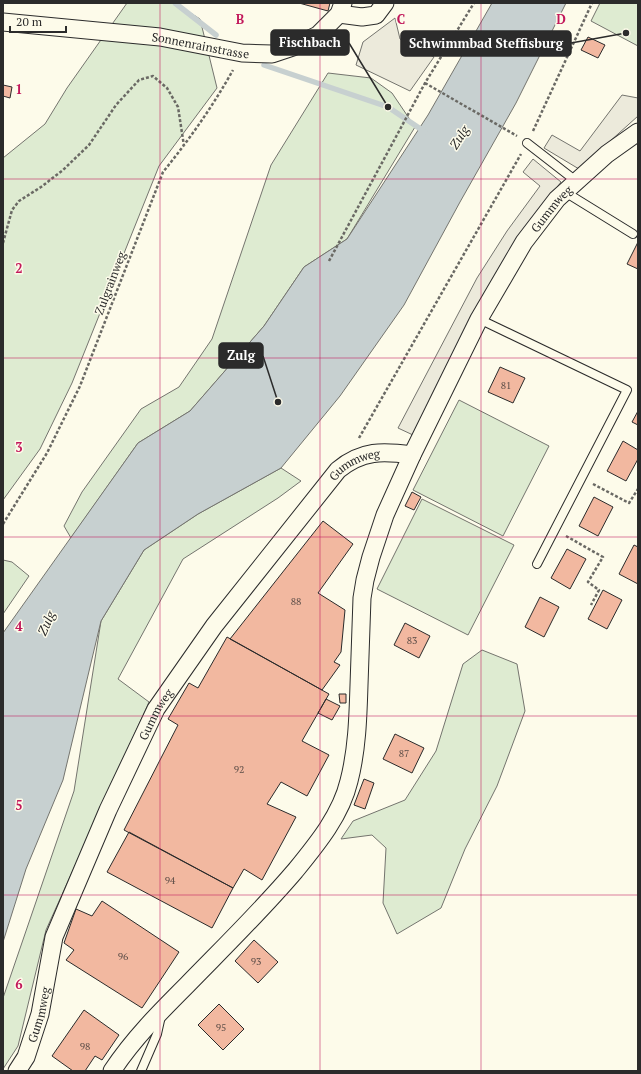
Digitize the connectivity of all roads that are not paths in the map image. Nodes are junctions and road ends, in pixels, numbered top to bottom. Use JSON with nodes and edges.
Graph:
{"nodes":[{"id":1,"x":385,"y":3,"type":"edge"},
{"id":2,"x":341,"y":8,"type":"edge"},
{"id":3,"x":3,"y":22,"type":"edge"},
{"id":4,"x":638,"y":132,"type":"edge"},
{"id":5,"x":527,"y":143,"type":"road end"},
{"id":6,"x":571,"y":186,"type":"junction"},
{"id":7,"x":633,"y":234,"type":"dead end"},
{"id":8,"x":479,"y":319,"type":"junction"},
{"id":9,"x":412,"y":455,"type":"junction"},
{"id":10,"x":537,"y":564,"type":"dead end"},
{"id":11,"x":162,"y":1010,"type":"junction"},
{"id":12,"x":17,"y":1071,"type":"edge"},
{"id":13,"x":112,"y":1071,"type":"edge"},
{"id":14,"x":141,"y":1071,"type":"edge"}],
"edges":[{"from":1,"to":2,"type":"street"},
{"from":2,"to":3,"type":"street","name":"Sonnenrainstrasse"},
{"from":4,"to":6,"type":"street","name":"Gummweg"},
{"from":5,"to":6,"type":"lane"},
{"from":6,"to":7,"type":"lane"},
{"from":6,"to":8,"type":"street","name":"Gummweg"},
{"from":8,"to":9,"type":"street","name":"Gummweg"},
{"from":8,"to":10,"type":"lane"},
{"from":9,"to":11,"type":"street","name":"Gummweg"},
{"from":9,"to":12,"type":"street","name":"Gummweg"},
{"from":11,"to":13,"type":"street","name":"Gummweg"},
{"from":11,"to":14,"type":"lane"}]}
